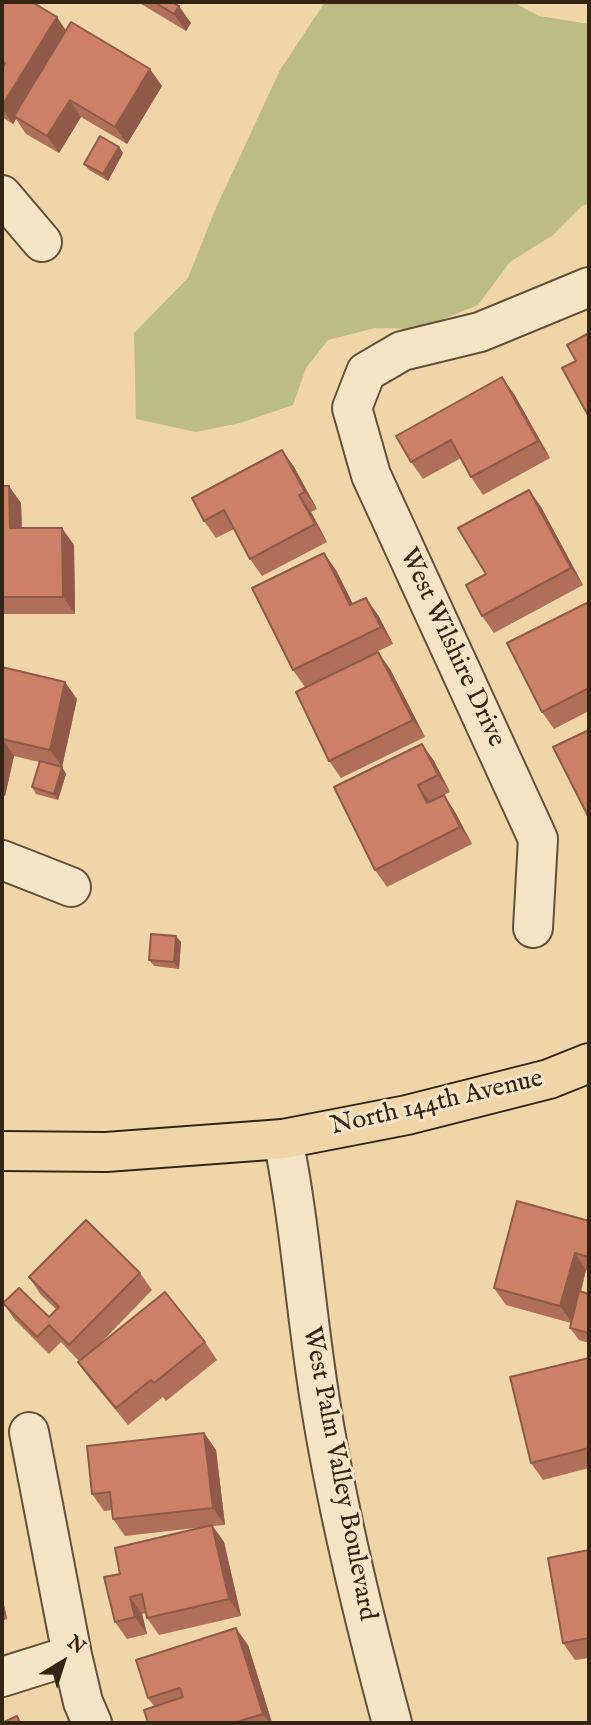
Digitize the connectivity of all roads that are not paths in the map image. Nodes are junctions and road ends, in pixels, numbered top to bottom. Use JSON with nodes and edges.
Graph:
{"nodes":[{"id":1,"x":2,"y":195,"type":"edge"},
{"id":2,"x":42,"y":242,"type":"dead end"},
{"id":3,"x":589,"y":287,"type":"edge"},
{"id":4,"x":2,"y":860,"type":"edge"},
{"id":5,"x":71,"y":887,"type":"dead end"},
{"id":6,"x":533,"y":928,"type":"dead end"},
{"id":7,"x":589,"y":1063,"type":"edge"},
{"id":8,"x":283,"y":1139,"type":"junction"},
{"id":9,"x":2,"y":1151,"type":"edge"},
{"id":10,"x":29,"y":1432,"type":"dead end"},
{"id":11,"x":72,"y":1655,"type":"junction"},
{"id":12,"x":2,"y":1677,"type":"edge"},
{"id":13,"x":92,"y":1723,"type":"edge"},
{"id":14,"x":392,"y":1723,"type":"edge"}],
"edges":[{"from":1,"to":2,"type":"street"},
{"from":3,"to":6,"type":"street","name":"West Wilshire Drive"},
{"from":4,"to":5,"type":"street"},
{"from":7,"to":8,"type":"main road","name":"North 144th Avenue"},
{"from":8,"to":9,"type":"main road","name":"North 144th Avenue"},
{"from":8,"to":14,"type":"street","name":"West Palm Valley Boulevard"},
{"from":10,"to":11,"type":"street"},
{"from":11,"to":12,"type":"street"},
{"from":11,"to":13,"type":"street"}]}
